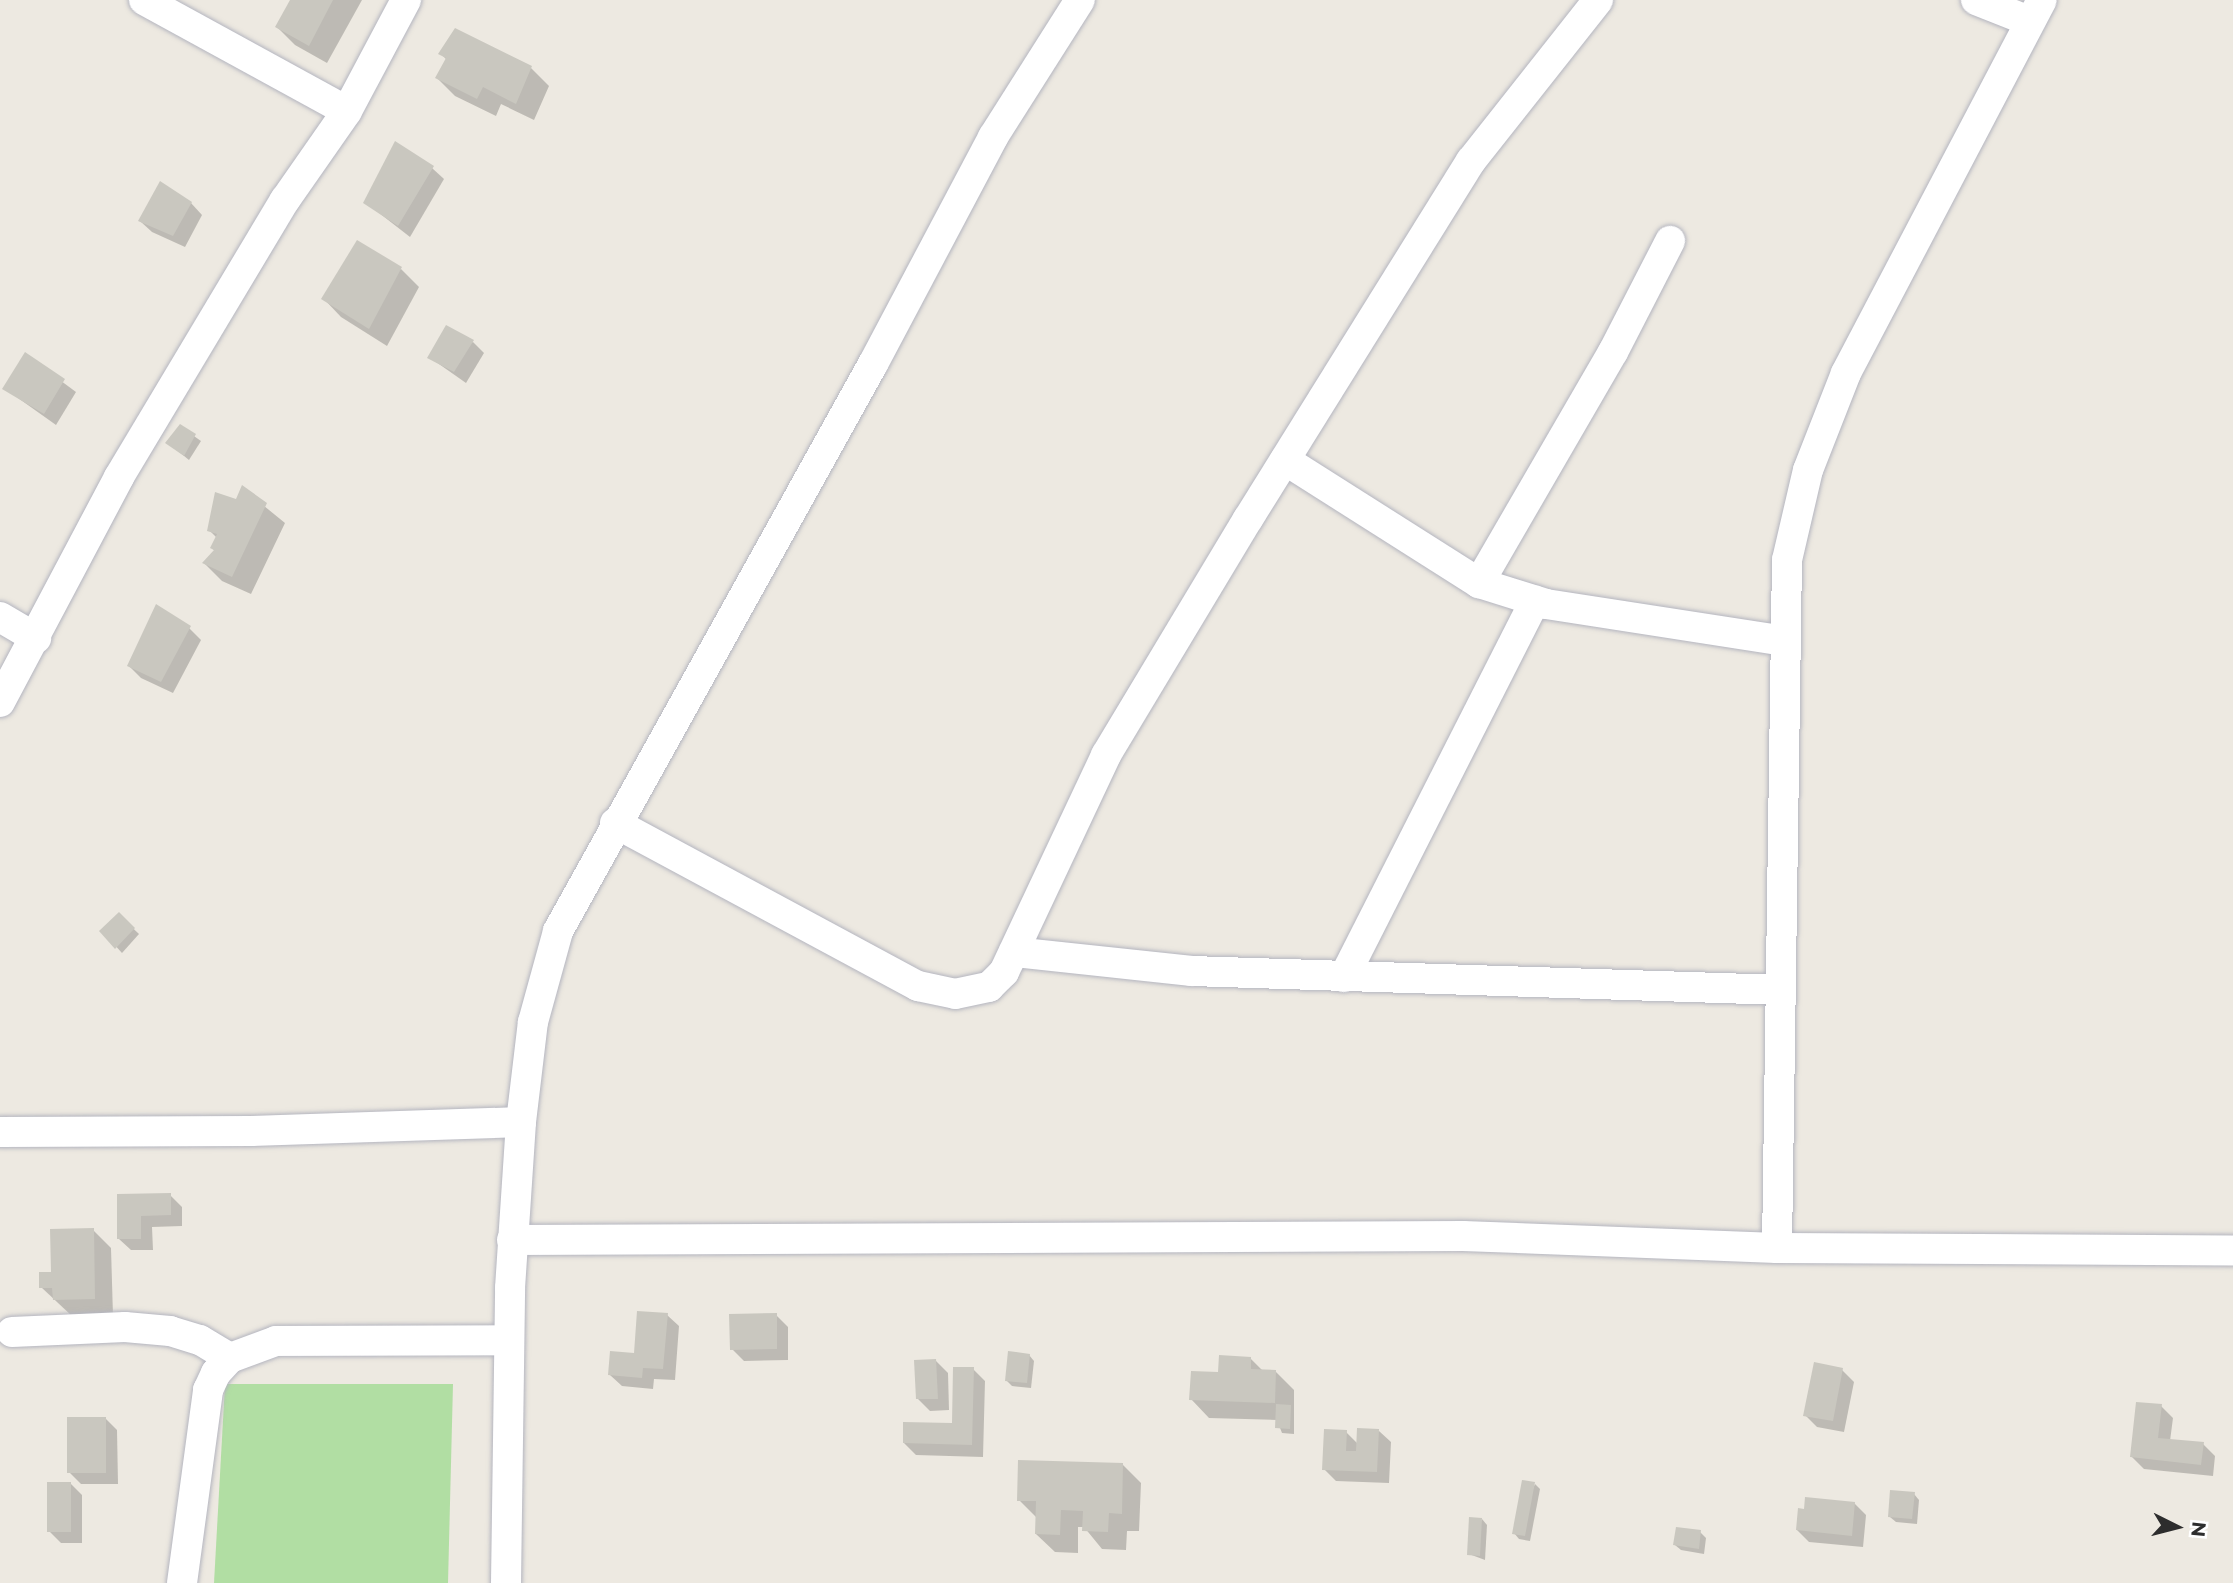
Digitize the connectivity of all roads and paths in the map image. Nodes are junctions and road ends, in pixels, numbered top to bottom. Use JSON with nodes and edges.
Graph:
{"nodes":[{"id":1,"x":144,"y":0,"type":"edge"},
{"id":2,"x":406,"y":0,"type":"edge"},
{"id":3,"x":1080,"y":0,"type":"edge"},
{"id":4,"x":1598,"y":0,"type":"edge"},
{"id":5,"x":1976,"y":0,"type":"edge"},
{"id":6,"x":2035,"y":10,"type":"edge"},
{"id":7,"x":347,"y":111,"type":"junction"},
{"id":8,"x":1670,"y":242,"type":"dead end"},
{"id":9,"x":1285,"y":460,"type":"junction"},
{"id":10,"x":1479,"y":583,"type":"junction"},
{"id":11,"x":1535,"y":601,"type":"junction"},
{"id":12,"x":0,"y":617,"type":"edge"},
{"id":13,"x":36,"y":638,"type":"junction"},
{"id":14,"x":1784,"y":641,"type":"junction"},
{"id":15,"x":0,"y":702,"type":"edge"},
{"id":16,"x":615,"y":823,"type":"junction"},
{"id":17,"x":1014,"y":952,"type":"junction"},
{"id":18,"x":1344,"y":977,"type":"junction"},
{"id":19,"x":1781,"y":990,"type":"junction"},
{"id":20,"x":521,"y":1122,"type":"junction"},
{"id":21,"x":0,"y":1132,"type":"edge"},
{"id":22,"x":512,"y":1240,"type":"junction"},
{"id":23,"x":1776,"y":1248,"type":"junction"},
{"id":24,"x":2233,"y":1250,"type":"edge"},
{"id":25,"x":12,"y":1332,"type":"dead end"},
{"id":26,"x":508,"y":1340,"type":"junction"},
{"id":27,"x":230,"y":1358,"type":"junction"},
{"id":28,"x":182,"y":1583,"type":"edge"},
{"id":29,"x":506,"y":1583,"type":"edge"}],
"edges":[{"from":1,"to":7,"type":"street"},
{"from":2,"to":7,"type":"street"},
{"from":3,"to":16,"type":"street"},
{"from":4,"to":9,"type":"street"},
{"from":5,"to":6,"type":"street"},
{"from":6,"to":14,"type":"street"},
{"from":7,"to":13,"type":"street"},
{"from":8,"to":10,"type":"street"},
{"from":9,"to":10,"type":"street"},
{"from":9,"to":17,"type":"street"},
{"from":10,"to":11,"type":"street"},
{"from":11,"to":14,"type":"street"},
{"from":11,"to":18,"type":"street"},
{"from":12,"to":13,"type":"street"},
{"from":13,"to":15,"type":"street"},
{"from":14,"to":19,"type":"street"},
{"from":16,"to":17,"type":"street"},
{"from":16,"to":20,"type":"street"},
{"from":17,"to":18,"type":"street"},
{"from":18,"to":19,"type":"street"},
{"from":19,"to":23,"type":"street"},
{"from":20,"to":21,"type":"street"},
{"from":20,"to":22,"type":"street"},
{"from":22,"to":23,"type":"street"},
{"from":22,"to":26,"type":"street"},
{"from":23,"to":24,"type":"street"},
{"from":25,"to":27,"type":"street"},
{"from":26,"to":27,"type":"street"},
{"from":26,"to":29,"type":"street"},
{"from":27,"to":28,"type":"street"}]}
